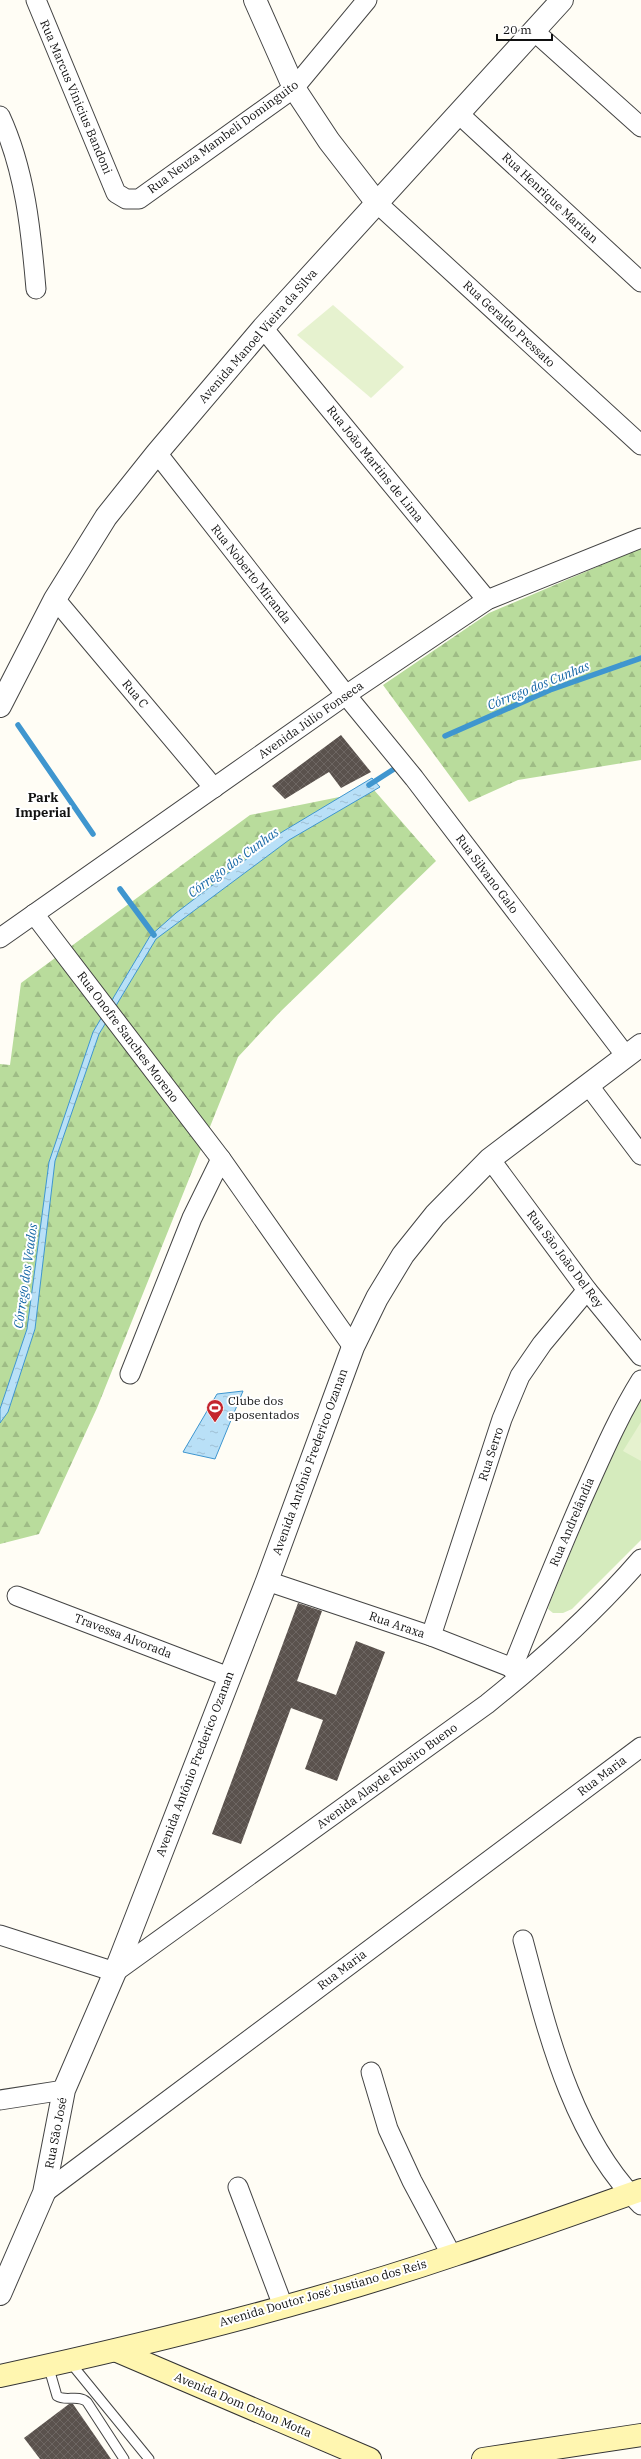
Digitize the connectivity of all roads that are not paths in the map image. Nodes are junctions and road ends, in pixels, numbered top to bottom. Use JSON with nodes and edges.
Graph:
{"nodes":[{"id":1,"x":36,"y":0,"type":"edge"},
{"id":2,"x":255,"y":0,"type":"edge"},
{"id":3,"x":367,"y":0,"type":"edge"},
{"id":4,"x":562,"y":0,"type":"edge"},
{"id":5,"x":535,"y":32,"type":"junction"},
{"id":6,"x":294,"y":88,"type":"junction"},
{"id":7,"x":460,"y":115,"type":"junction"},
{"id":8,"x":0,"y":116,"type":"edge"},
{"id":9,"x":641,"y":127,"type":"edge"},
{"id":10,"x":116,"y":193,"type":"joint"},
{"id":11,"x":377,"y":203,"type":"junction"},
{"id":12,"x":641,"y":282,"type":"edge"},
{"id":13,"x":36,"y":289,"type":"dead end"},
{"id":14,"x":263,"y":328,"type":"junction"},
{"id":15,"x":641,"y":445,"type":"edge"},
{"id":16,"x":157,"y":453,"type":"junction"},
{"id":17,"x":641,"y":538,"type":"edge"},
{"id":18,"x":55,"y":599,"type":"junction"},
{"id":19,"x":487,"y":600,"type":"junction"},
{"id":20,"x":346,"y":695,"type":"junction"},
{"id":21,"x":0,"y":706,"type":"edge"},
{"id":22,"x":214,"y":788,"type":"junction"},
{"id":23,"x":34,"y":914,"type":"junction"},
{"id":24,"x":0,"y":938,"type":"edge"},
{"id":25,"x":633,"y":1051,"type":"edge"},
{"id":26,"x":589,"y":1086,"type":"junction"},
{"id":27,"x":641,"y":1155,"type":"edge"},
{"id":28,"x":490,"y":1159,"type":"junction"},
{"id":29,"x":221,"y":1160,"type":"junction"},
{"id":30,"x":587,"y":1290,"type":"junction"},
{"id":31,"x":353,"y":1346,"type":"junction"},
{"id":32,"x":641,"y":1356,"type":"edge"},
{"id":33,"x":130,"y":1374,"type":"dead end"},
{"id":34,"x":641,"y":1380,"type":"edge"},
{"id":35,"x":641,"y":1559,"type":"edge"},
{"id":36,"x":267,"y":1581,"type":"junction"},
{"id":37,"x":16,"y":1596,"type":"dead end"},
{"id":38,"x":431,"y":1636,"type":"junction"},
{"id":39,"x":519,"y":1671,"type":"junction"},
{"id":40,"x":229,"y":1677,"type":"junction"},
{"id":41,"x":641,"y":1747,"type":"edge"},
{"id":42,"x":0,"y":1935,"type":"edge"},
{"id":43,"x":523,"y":1940,"type":"dead end"},
{"id":44,"x":115,"y":1972,"type":"junction"},
{"id":45,"x":371,"y":2072,"type":"dead end"},
{"id":46,"x":64,"y":2090,"type":"junction"},
{"id":47,"x":0,"y":2100,"type":"edge"},
{"id":48,"x":238,"y":2187,"type":"dead end"},
{"id":49,"x":44,"y":2193,"type":"junction"},
{"id":50,"x":637,"y":2197,"type":"edge"},
{"id":51,"x":452,"y":2256,"type":"junction"},
{"id":52,"x":0,"y":2294,"type":"edge"},
{"id":53,"x":283,"y":2306,"type":"junction"},
{"id":54,"x":116,"y":2350,"type":"junction"},
{"id":55,"x":59,"y":2363,"type":"junction"},
{"id":56,"x":0,"y":2376,"type":"edge"},
{"id":57,"x":641,"y":2435,"type":"edge"},
{"id":58,"x":578,"y":2452,"type":"edge"},
{"id":59,"x":124,"y":2459,"type":"edge"},
{"id":60,"x":150,"y":2459,"type":"edge"},
{"id":61,"x":370,"y":2459,"type":"edge"},
{"id":62,"x":482,"y":2459,"type":"edge"}],
"edges":[{"from":1,"to":10,"type":"street","name":"Rua Marcus Vinicius Bandoni"},
{"from":2,"to":6,"type":"street"},
{"from":3,"to":6,"type":"street","name":"Rua Neuza Mambeli Dominguito"},
{"from":4,"to":5,"type":"street","name":"Avenida Manoel Vieira da Silva"},
{"from":5,"to":7,"type":"street","name":"Avenida Manoel Vieira da Silva"},
{"from":5,"to":9,"type":"street"},
{"from":6,"to":10,"type":"street","name":"Rua Neuza Mambeli Dominguito"},
{"from":6,"to":11,"type":"street"},
{"from":7,"to":11,"type":"street","name":"Avenida Manoel Vieira da Silva"},
{"from":7,"to":12,"type":"street","name":"Rua Henrique Maritan"},
{"from":8,"to":13,"type":"street"},
{"from":11,"to":14,"type":"street","name":"Avenida Manoel Vieira da Silva"},
{"from":11,"to":15,"type":"street","name":"Rua Geraldo Pressato"},
{"from":14,"to":16,"type":"street","name":"Avenida Manoel Vieira da Silva"},
{"from":14,"to":19,"type":"street","name":"Rua João Martins de Lima"},
{"from":16,"to":18,"type":"street","name":"Avenida Manoel Vieira da Silva"},
{"from":16,"to":20,"type":"street","name":"Rua Noberto Miranda"},
{"from":17,"to":19,"type":"street","name":"Avenida Júlio Fonseca"},
{"from":18,"to":21,"type":"street","name":"Avenida Manoel Vieira da Silva"},
{"from":18,"to":22,"type":"street","name":"Rua C"},
{"from":19,"to":20,"type":"street","name":"Avenida Júlio Fonseca"},
{"from":20,"to":22,"type":"street","name":"Avenida Júlio Fonseca"},
{"from":20,"to":25,"type":"street","name":"Rua Silvano Galo"},
{"from":22,"to":23,"type":"street","name":"Avenida Júlio Fonseca"},
{"from":23,"to":24,"type":"street","name":"Avenida Júlio Fonseca"},
{"from":23,"to":29,"type":"street","name":"Rua Onofre Sanches Moreno"},
{"from":25,"to":26,"type":"street","name":"Avenida Antônio Frederico Ozanan"},
{"from":26,"to":27,"type":"street"},
{"from":26,"to":28,"type":"street","name":"Avenida Antônio Frederico Ozanan"},
{"from":28,"to":30,"type":"street","name":"Rua São João Del Rey"},
{"from":28,"to":31,"type":"street","name":"Avenida Antônio Frederico Ozanan"},
{"from":29,"to":31,"type":"street","name":"Rua Onofre Sanches Moreno"},
{"from":29,"to":33,"type":"street"},
{"from":30,"to":32,"type":"street","name":"Rua São João Del Rey"},
{"from":30,"to":38,"type":"street","name":"Rua Serro"},
{"from":31,"to":36,"type":"street","name":"Avenida Antônio Frederico Ozanan"},
{"from":34,"to":39,"type":"street","name":"Rua Andrelândia"},
{"from":35,"to":39,"type":"street","name":"Avenida Alayde Ribeiro Bueno"},
{"from":36,"to":38,"type":"street","name":"Rua Araxa"},
{"from":36,"to":40,"type":"street","name":"Avenida Antônio Frederico Ozanan"},
{"from":37,"to":40,"type":"street","name":"Travessa Alvorada"},
{"from":38,"to":39,"type":"street","name":"Rua Araxa"},
{"from":39,"to":44,"type":"street","name":"Avenida Alayde Ribeiro Bueno"},
{"from":40,"to":44,"type":"street","name":"Avenida Antônio Frederico Ozanan"},
{"from":41,"to":49,"type":"street","name":"Rua Maria"},
{"from":42,"to":44,"type":"street"},
{"from":43,"to":50,"type":"street"},
{"from":44,"to":46,"type":"street","name":"Rua São José"},
{"from":45,"to":51,"type":"street"},
{"from":46,"to":47,"type":"street"},
{"from":46,"to":49,"type":"street","name":"Rua São José"},
{"from":48,"to":53,"type":"street"},
{"from":49,"to":52,"type":"street","name":"Rua São José"},
{"from":50,"to":51,"type":"main road","name":"Avenida Doutor José Justiano dos Reis"},
{"from":51,"to":53,"type":"main road","name":"Avenida Doutor José Justiano dos Reis"},
{"from":53,"to":54,"type":"main road","name":"Avenida Doutor José Justiano dos Reis"},
{"from":54,"to":55,"type":"main road","name":"Avenida Doutor José Justiano dos Reis"},
{"from":54,"to":61,"type":"main road","name":"Avenida Dom Othon Motta"},
{"from":55,"to":56,"type":"main road","name":"Avenida Doutor José Justiano dos Reis"},
{"from":55,"to":59,"type":"lane"},
{"from":55,"to":60,"type":"lane"},
{"from":57,"to":58,"type":"main road"},
{"from":58,"to":62,"type":"main road"}]}
